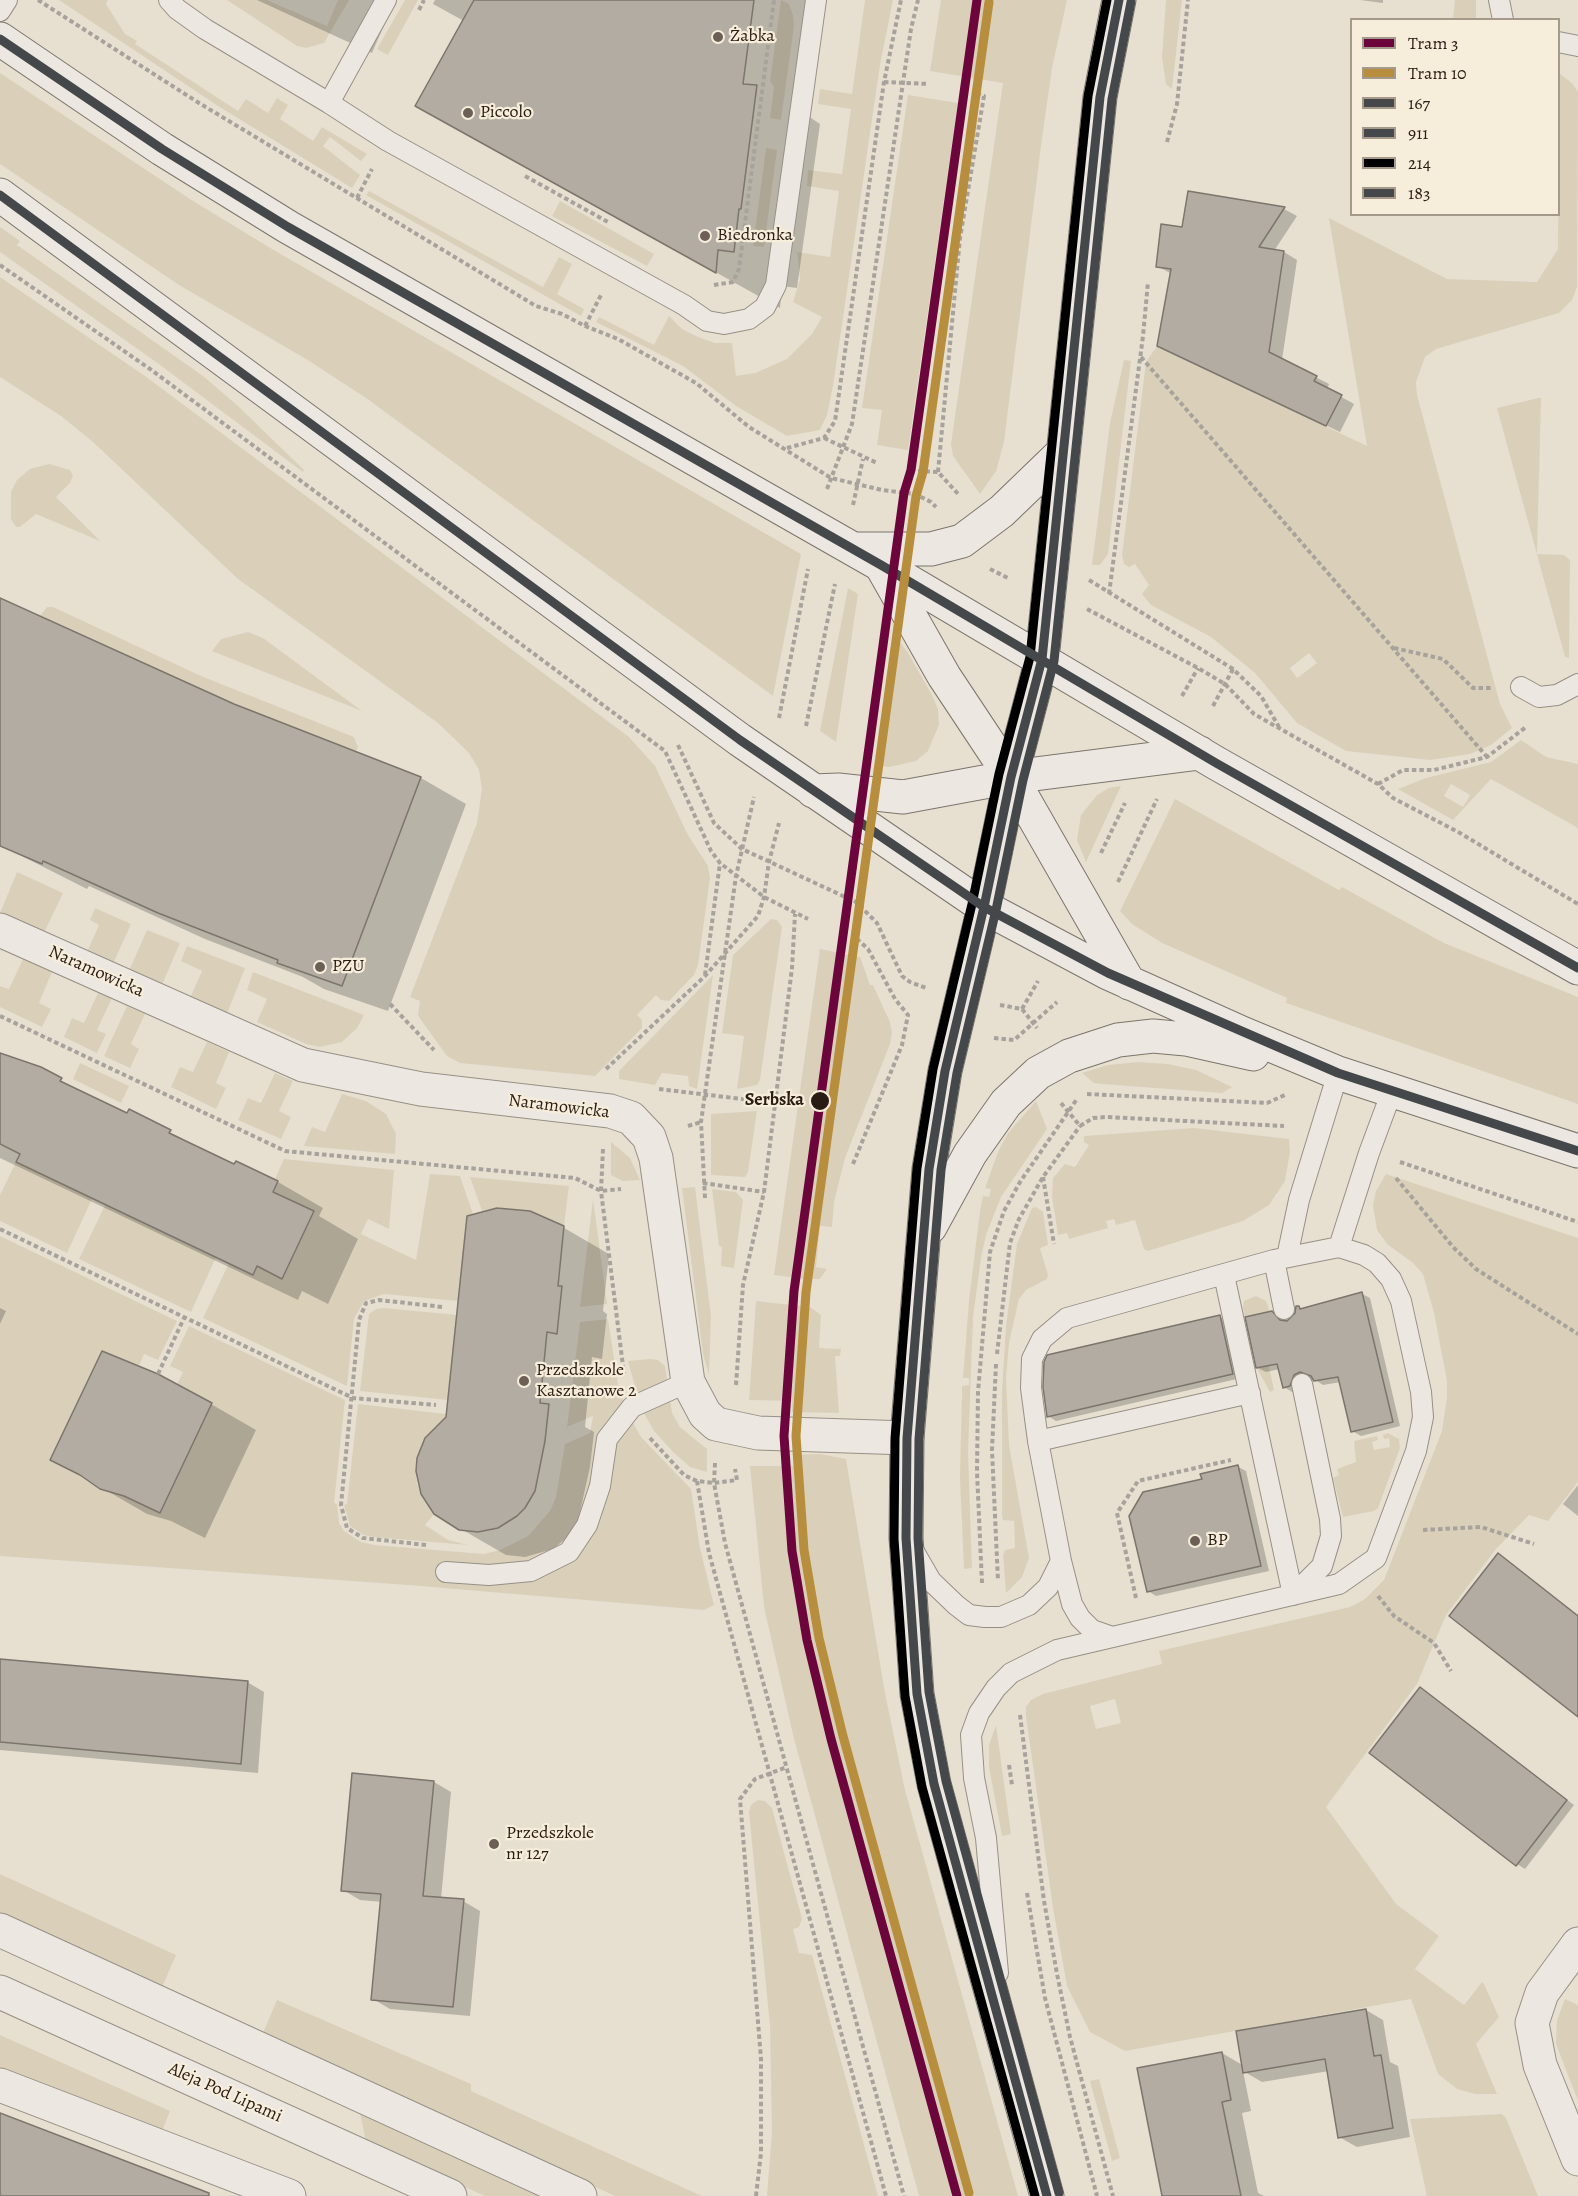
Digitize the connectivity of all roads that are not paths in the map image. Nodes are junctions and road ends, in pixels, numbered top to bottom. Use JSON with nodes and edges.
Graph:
{"nodes":[{"id":1,"x":7,"y":0,"type":"edge"},
{"id":2,"x":169,"y":0,"type":"edge"},
{"id":3,"x":386,"y":0,"type":"edge"},
{"id":4,"x":816,"y":0,"type":"edge"},
{"id":5,"x":1119,"y":0,"type":"edge"},
{"id":6,"x":1499,"y":0,"type":"edge"},
{"id":7,"x":0,"y":11,"type":"edge"},
{"id":8,"x":1502,"y":18,"type":"edge"},
{"id":9,"x":0,"y":39,"type":"edge"},
{"id":10,"x":1560,"y":42,"type":"edge"},
{"id":11,"x":1578,"y":46,"type":"edge"},
{"id":12,"x":329,"y":104,"type":"junction"},
{"id":13,"x":0,"y":195,"type":"edge"},
{"id":14,"x":1061,"y":454,"type":"junction"},
{"id":15,"x":850,"y":549,"type":"junction"},
{"id":16,"x":881,"y":565,"type":"junction"},
{"id":17,"x":1042,"y":659,"type":"junction"},
{"id":18,"x":1578,"y":684,"type":"edge"},
{"id":19,"x":1521,"y":687,"type":"road end"},
{"id":20,"x":1200,"y":753,"type":"junction"},
{"id":21,"x":1011,"y":777,"type":"junction"},
{"id":22,"x":813,"y":791,"type":"junction"},
{"id":23,"x":984,"y":907,"type":"junction"},
{"id":24,"x":0,"y":930,"type":"edge"},
{"id":25,"x":1578,"y":968,"type":"edge"},
{"id":26,"x":1129,"y":983,"type":"junction"},
{"id":27,"x":1338,"y":1073,"type":"junction"},
{"id":28,"x":1392,"y":1091,"type":"junction"},
{"id":29,"x":1578,"y":1151,"type":"edge"},
{"id":30,"x":925,"y":1236,"type":"junction"},
{"id":31,"x":1339,"y":1247,"type":"junction"},
{"id":32,"x":1281,"y":1259,"type":"junction"},
{"id":33,"x":1224,"y":1275,"type":"junction"},
{"id":34,"x":1284,"y":1309,"type":"dead end"},
{"id":35,"x":688,"y":1382,"type":"junction"},
{"id":36,"x":1302,"y":1384,"type":"dead end"},
{"id":37,"x":1250,"y":1393,"type":"junction"},
{"id":38,"x":907,"y":1438,"type":"junction"},
{"id":39,"x":1038,"y":1441,"type":"junction"},
{"id":40,"x":906,"y":1538,"type":"junction"},
{"id":41,"x":1061,"y":1561,"type":"junction"},
{"id":42,"x":446,"y":1572,"type":"dead end"},
{"id":43,"x":1293,"y":1595,"type":"junction"},
{"id":44,"x":1112,"y":1637,"type":"junction"},
{"id":45,"x":0,"y":1930,"type":"edge"},
{"id":46,"x":1578,"y":1944,"type":"edge"},
{"id":47,"x":0,"y":1992,"type":"edge"},
{"id":48,"x":229,"y":2035,"type":"junction"},
{"id":49,"x":1004,"y":2044,"type":"junction"},
{"id":50,"x":0,"y":2085,"type":"edge"},
{"id":51,"x":224,"y":2092,"type":"junction"},
{"id":52,"x":1578,"y":2159,"type":"edge"},
{"id":53,"x":289,"y":2196,"type":"edge"},
{"id":54,"x":450,"y":2196,"type":"edge"},
{"id":55,"x":580,"y":2196,"type":"edge"},
{"id":56,"x":1047,"y":2196,"type":"edge"}],
"edges":[{"from":1,"to":7,"type":"lane"},
{"from":2,"to":12,"type":"lane"},
{"from":3,"to":12,"type":"lane"},
{"from":4,"to":12,"type":"lane"},
{"from":5,"to":14,"type":"street"},
{"from":6,"to":8,"type":"lane"},
{"from":9,"to":15,"type":"street"},
{"from":10,"to":11,"type":"lane"},
{"from":13,"to":22,"type":"street"},
{"from":14,"to":15,"type":"street"},
{"from":14,"to":17,"type":"street"},
{"from":15,"to":16,"type":"street"},
{"from":16,"to":17,"type":"street"},
{"from":16,"to":21,"type":"street"},
{"from":17,"to":20,"type":"street"},
{"from":17,"to":21,"type":"street"},
{"from":18,"to":19,"type":"lane"},
{"from":20,"to":21,"type":"street"},
{"from":20,"to":25,"type":"street"},
{"from":21,"to":22,"type":"street"},
{"from":21,"to":23,"type":"street"},
{"from":21,"to":26,"type":"street"},
{"from":22,"to":23,"type":"street"},
{"from":23,"to":26,"type":"street"},
{"from":23,"to":30,"type":"street"},
{"from":24,"to":35,"type":"street","name":"Naramowicka"},
{"from":26,"to":27,"type":"street"},
{"from":27,"to":28,"type":"street"},
{"from":27,"to":30,"type":"street"},
{"from":27,"to":32,"type":"lane"},
{"from":28,"to":29,"type":"street"},
{"from":28,"to":31,"type":"lane"},
{"from":30,"to":38,"type":"street"},
{"from":31,"to":32,"type":"lane"},
{"from":31,"to":43,"type":"lane"},
{"from":32,"to":33,"type":"lane"},
{"from":32,"to":34,"type":"lane"},
{"from":33,"to":37,"type":"lane"},
{"from":33,"to":39,"type":"lane"},
{"from":35,"to":38,"type":"street","name":"Naramowicka"},
{"from":35,"to":42,"type":"lane"},
{"from":36,"to":43,"type":"lane"},
{"from":37,"to":39,"type":"lane"},
{"from":37,"to":43,"type":"lane"},
{"from":38,"to":40,"type":"street"},
{"from":39,"to":41,"type":"lane"},
{"from":40,"to":41,"type":"lane"},
{"from":40,"to":49,"type":"street"},
{"from":41,"to":44,"type":"lane"},
{"from":43,"to":44,"type":"lane"},
{"from":44,"to":49,"type":"lane"},
{"from":45,"to":48,"type":"street"},
{"from":46,"to":52,"type":"street"},
{"from":47,"to":51,"type":"street","name":"Aleja Pod Lipami"},
{"from":48,"to":51,"type":"street"},
{"from":48,"to":55,"type":"street"},
{"from":49,"to":56,"type":"street"},
{"from":50,"to":53,"type":"street"},
{"from":51,"to":54,"type":"street","name":"Aleja Pod Lipami"}]}
